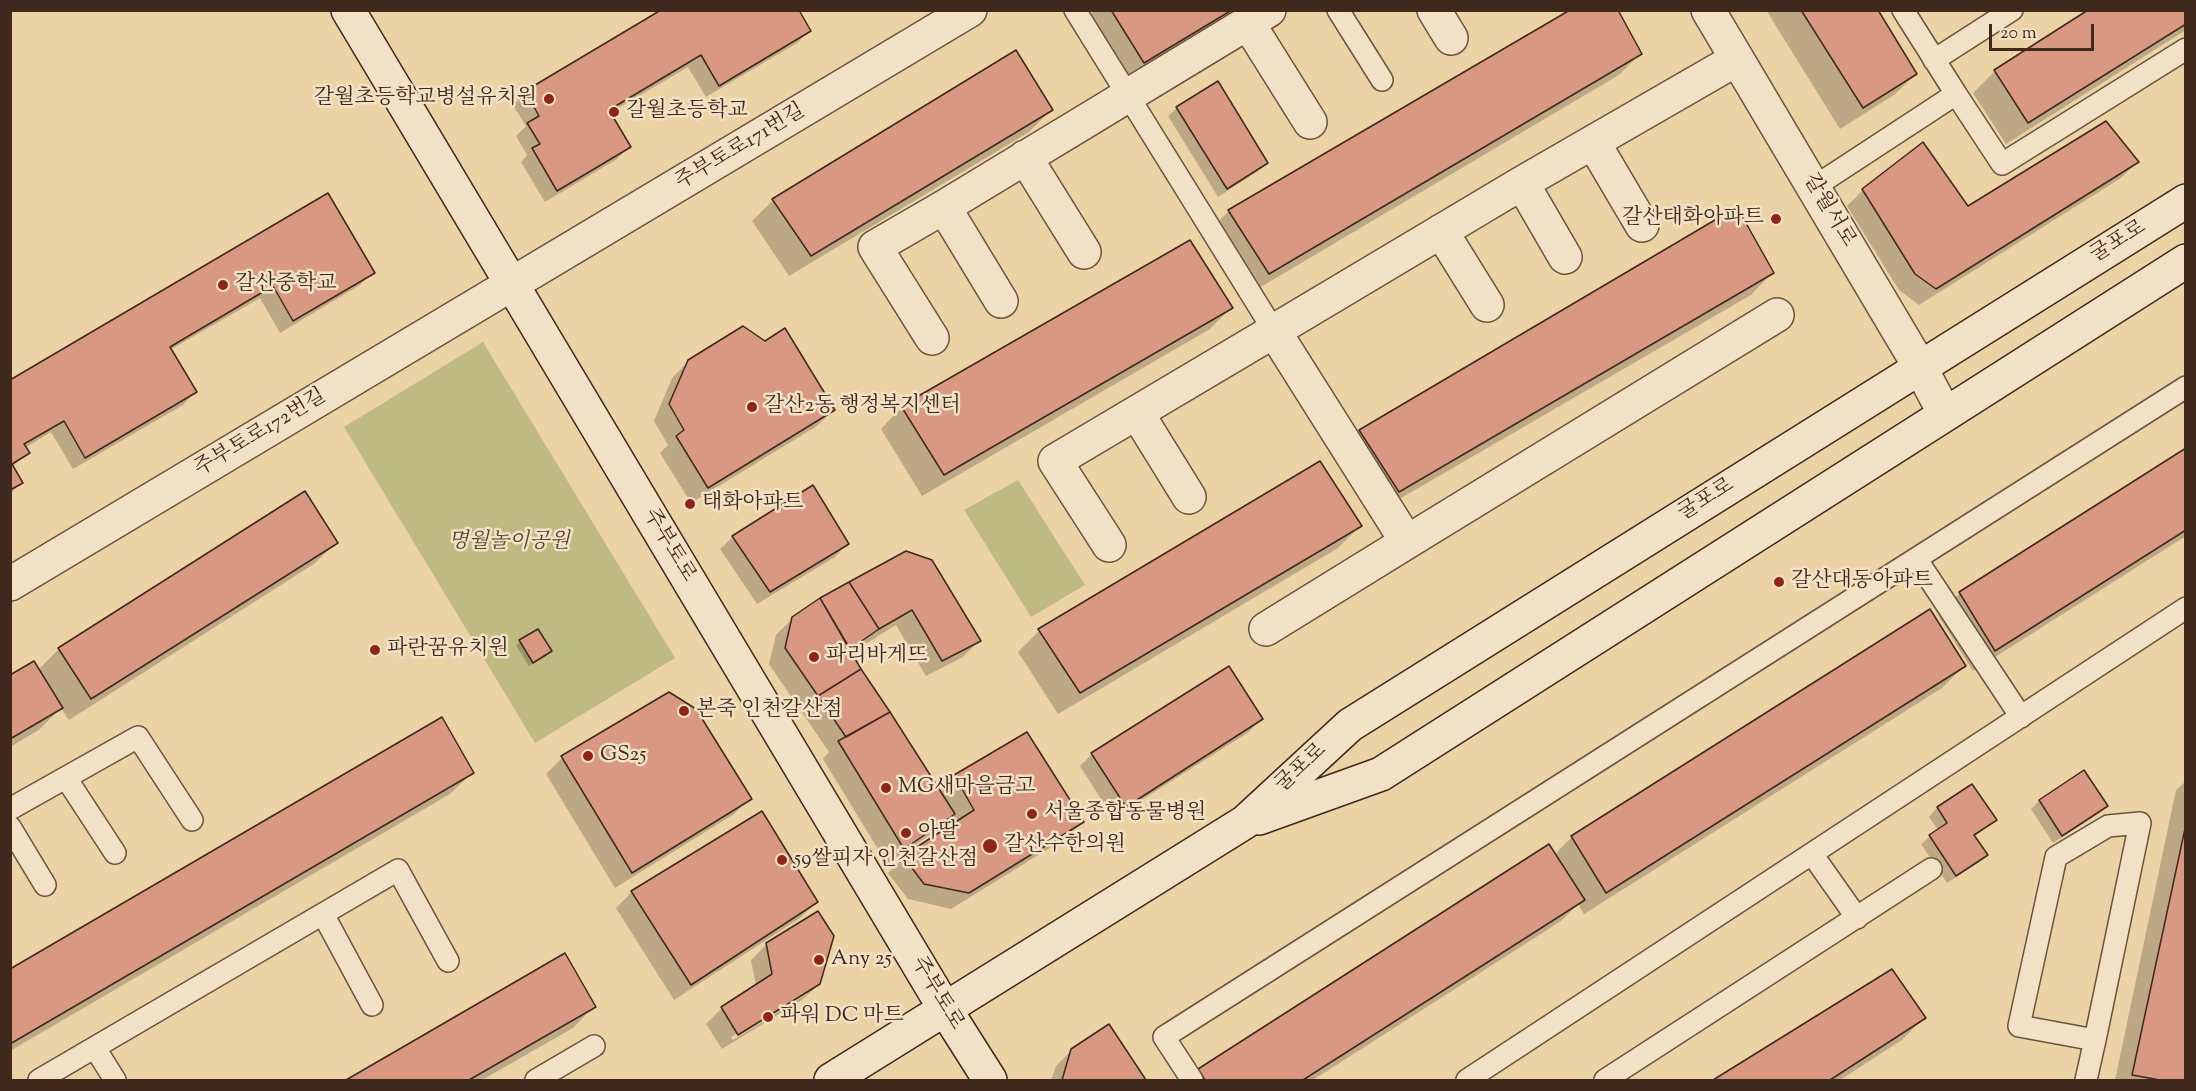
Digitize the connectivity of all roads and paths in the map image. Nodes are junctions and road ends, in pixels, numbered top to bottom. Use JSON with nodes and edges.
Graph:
{"nodes":[{"id":1,"x":348,"y":10,"type":"edge"},
{"id":2,"x":970,"y":10,"type":"edge"},
{"id":3,"x":1075,"y":10,"type":"edge"},
{"id":4,"x":1338,"y":10,"type":"edge"},
{"id":5,"x":1434,"y":10,"type":"edge"},
{"id":6,"x":1708,"y":10,"type":"edge"},
{"id":7,"x":1903,"y":10,"type":"edge"},
{"id":8,"x":2012,"y":10,"type":"edge"},
{"id":9,"x":1258,"y":17,"type":"edge"},
{"id":10,"x":1451,"y":38,"type":"dead end"},
{"id":11,"x":2186,"y":49,"type":"edge"},
{"id":12,"x":1737,"y":59,"type":"junction"},
{"id":13,"x":1934,"y":60,"type":"junction"},
{"id":14,"x":1382,"y":80,"type":"dead end"},
{"id":15,"x":1956,"y":94,"type":"junction"},
{"id":16,"x":1126,"y":96,"type":"junction"},
{"id":17,"x":1310,"y":122,"type":"dead end"},
{"id":18,"x":1593,"y":142,"type":"junction"},
{"id":19,"x":1025,"y":157,"type":"junction"},
{"id":20,"x":1522,"y":183,"type":"junction"},
{"id":21,"x":1814,"y":187,"type":"junction"},
{"id":22,"x":2186,"y":201,"type":"edge"},
{"id":23,"x":944,"y":207,"type":"junction"},
{"id":24,"x":1642,"y":225,"type":"dead end"},
{"id":25,"x":1441,"y":231,"type":"junction"},
{"id":26,"x":1084,"y":252,"type":"dead end"},
{"id":27,"x":1565,"y":257,"type":"dead end"},
{"id":28,"x":2186,"y":261,"type":"edge"},
{"id":29,"x":512,"y":284,"type":"junction"},
{"id":30,"x":1001,"y":301,"type":"dead end"},
{"id":31,"x":1486,"y":305,"type":"dead end"},
{"id":32,"x":1777,"y":315,"type":"dead end"},
{"id":33,"x":1274,"y":332,"type":"junction"},
{"id":34,"x":932,"y":339,"type":"dead end"},
{"id":35,"x":1920,"y":367,"type":"junction"},
{"id":36,"x":2186,"y":387,"type":"edge"},
{"id":37,"x":1137,"y":413,"type":"junction"},
{"id":38,"x":1946,"y":414,"type":"junction"},
{"id":39,"x":1189,"y":497,"type":"dead end"},
{"id":40,"x":1407,"y":542,"type":"junction"},
{"id":41,"x":1109,"y":545,"type":"dead end"},
{"id":42,"x":1917,"y":560,"type":"junction"},
{"id":43,"x":10,"y":584,"type":"edge"},
{"id":44,"x":2186,"y":608,"type":"edge"},
{"id":45,"x":1266,"y":629,"type":"dead end"},
{"id":46,"x":2021,"y":717,"type":"junction"},
{"id":47,"x":66,"y":778,"type":"junction"},
{"id":48,"x":10,"y":809,"type":"edge"},
{"id":49,"x":192,"y":820,"type":"dead end"},
{"id":50,"x":1245,"y":822,"type":"junction"},
{"id":51,"x":10,"y":827,"type":"edge"},
{"id":52,"x":115,"y":853,"type":"dead end"},
{"id":53,"x":1812,"y":854,"type":"junction"},
{"id":54,"x":1931,"y":869,"type":"dead end"},
{"id":55,"x":45,"y":885,"type":"dead end"},
{"id":56,"x":323,"y":914,"type":"junction"},
{"id":57,"x":1857,"y":918,"type":"junction"},
{"id":58,"x":448,"y":962,"type":"dead end"},
{"id":59,"x":372,"y":1005,"type":"dead end"},
{"id":60,"x":945,"y":1009,"type":"junction"},
{"id":61,"x":2095,"y":1040,"type":"junction"},
{"id":62,"x":594,"y":1046,"type":"dead end"},
{"id":63,"x":95,"y":1048,"type":"junction"},
{"id":64,"x":39,"y":1080,"type":"edge"},
{"id":65,"x":115,"y":1080,"type":"edge"},
{"id":66,"x":536,"y":1080,"type":"edge"},
{"id":67,"x":831,"y":1080,"type":"edge"},
{"id":68,"x":990,"y":1080,"type":"edge"},
{"id":69,"x":1192,"y":1080,"type":"edge"},
{"id":70,"x":1467,"y":1080,"type":"edge"},
{"id":71,"x":1605,"y":1080,"type":"edge"},
{"id":72,"x":2086,"y":1080,"type":"edge"}],
"edges":[{"from":1,"to":29,"type":"street","name":"주부토로"},
{"from":2,"to":29,"type":"street","name":"주부토로171번길"},
{"from":3,"to":16,"type":"lane"},
{"from":4,"to":14,"type":"lane"},
{"from":5,"to":10,"type":"street"},
{"from":6,"to":12,"type":"street","name":"갈월서로"},
{"from":7,"to":13,"type":"lane"},
{"from":8,"to":13,"type":"lane"},
{"from":9,"to":16,"type":"street"},
{"from":9,"to":17,"type":"street"},
{"from":11,"to":15,"type":"lane"},
{"from":12,"to":18,"type":"street"},
{"from":12,"to":21,"type":"street","name":"갈월서로"},
{"from":13,"to":15,"type":"lane"},
{"from":15,"to":21,"type":"lane"},
{"from":16,"to":19,"type":"street"},
{"from":16,"to":33,"type":"lane"},
{"from":18,"to":20,"type":"street"},
{"from":18,"to":24,"type":"street"},
{"from":19,"to":23,"type":"street"},
{"from":19,"to":26,"type":"street"},
{"from":20,"to":25,"type":"street"},
{"from":20,"to":27,"type":"street"},
{"from":21,"to":35,"type":"street","name":"갈월서로"},
{"from":22,"to":35,"type":"street","name":"굴포로"},
{"from":23,"to":30,"type":"street"},
{"from":23,"to":34,"type":"street"},
{"from":25,"to":31,"type":"street"},
{"from":25,"to":33,"type":"street"},
{"from":28,"to":38,"type":"street","name":"굴포로"},
{"from":29,"to":43,"type":"street","name":"주부토로172번길"},
{"from":29,"to":60,"type":"street","name":"주부토로"},
{"from":32,"to":40,"type":"street"},
{"from":33,"to":37,"type":"street"},
{"from":33,"to":40,"type":"street"},
{"from":35,"to":38,"type":"street","name":"갈월서로"},
{"from":35,"to":50,"type":"street","name":"굴포로"},
{"from":36,"to":42,"type":"lane"},
{"from":37,"to":39,"type":"street"},
{"from":37,"to":41,"type":"street"},
{"from":38,"to":50,"type":"street","name":"굴포로"},
{"from":40,"to":45,"type":"street"},
{"from":42,"to":46,"type":"lane"},
{"from":42,"to":69,"type":"lane"},
{"from":44,"to":46,"type":"lane"},
{"from":46,"to":53,"type":"lane"},
{"from":47,"to":48,"type":"lane"},
{"from":47,"to":49,"type":"lane"},
{"from":47,"to":52,"type":"lane"},
{"from":50,"to":60,"type":"street","name":"굴포로"},
{"from":51,"to":55,"type":"lane"},
{"from":53,"to":57,"type":"lane"},
{"from":53,"to":70,"type":"lane"},
{"from":54,"to":57,"type":"lane"},
{"from":56,"to":58,"type":"lane"},
{"from":56,"to":59,"type":"lane"},
{"from":56,"to":63,"type":"lane"},
{"from":57,"to":71,"type":"lane"},
{"from":60,"to":67,"type":"street","name":"굴포로"},
{"from":60,"to":68,"type":"street","name":"주부토로"},
{"from":61,"to":61,"type":"lane"},
{"from":61,"to":72,"type":"lane"},
{"from":62,"to":66,"type":"lane"},
{"from":63,"to":64,"type":"lane"},
{"from":63,"to":65,"type":"lane"}]}
